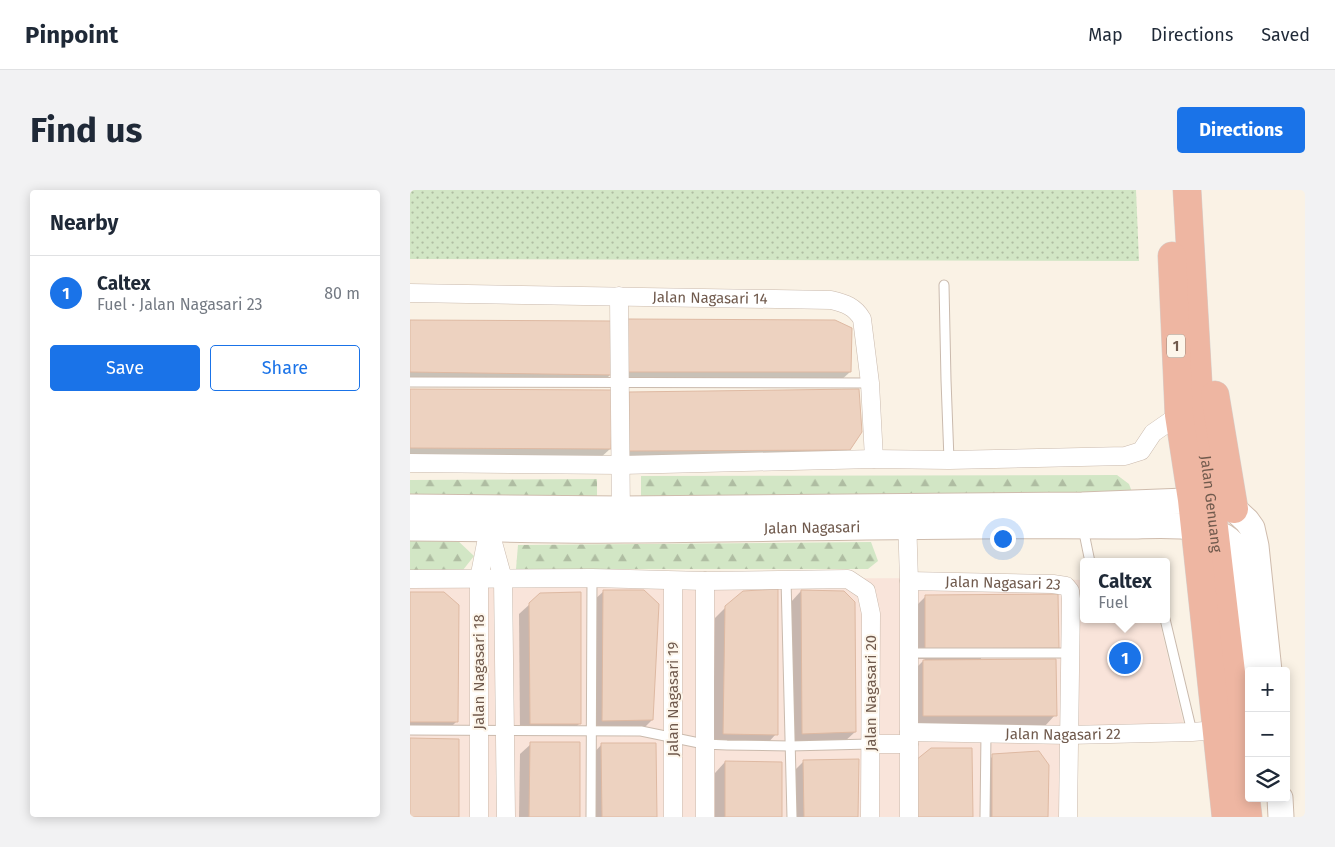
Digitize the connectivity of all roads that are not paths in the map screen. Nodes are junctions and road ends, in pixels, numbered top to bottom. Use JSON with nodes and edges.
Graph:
{"nodes":[{"id":1,"x":1169,"y":190,"type":"edge"},
{"id":2,"x":1187,"y":190,"type":"edge"},
{"id":3,"x":944,"y":285,"type":"dead end"},
{"id":4,"x":410,"y":293,"type":"edge"},
{"id":5,"x":619,"y":296,"type":"junction"},
{"id":6,"x":410,"y":382,"type":"edge"},
{"id":7,"x":621,"y":382,"type":"junction"},
{"id":8,"x":870,"y":383,"type":"junction"},
{"id":9,"x":1179,"y":416,"type":"junction"},
{"id":10,"x":874,"y":459,"type":"junction"},
{"id":11,"x":949,"y":460,"type":"junction"},
{"id":12,"x":410,"y":463,"type":"edge"},
{"id":13,"x":622,"y":465,"type":"junction"},
{"id":14,"x":410,"y":507,"type":"edge"},
{"id":15,"x":1209,"y":514,"type":"junction"},
{"id":16,"x":1082,"y":515,"type":"junction"},
{"id":17,"x":489,"y":517,"type":"junction"},
{"id":18,"x":907,"y":517,"type":"junction"},
{"id":19,"x":621,"y":520,"type":"junction"},
{"id":20,"x":410,"y":528,"type":"edge"},
{"id":21,"x":1089,"y":558,"type":"edge"},
{"id":22,"x":592,"y":578,"type":"junction"},
{"id":23,"x":410,"y":579,"type":"edge"},
{"id":24,"x":479,"y":579,"type":"junction"},
{"id":25,"x":503,"y":579,"type":"junction"},
{"id":26,"x":786,"y":579,"type":"junction"},
{"id":27,"x":673,"y":580,"type":"junction"},
{"id":28,"x":705,"y":581,"type":"junction"},
{"id":29,"x":909,"y":581,"type":"junction"},
{"id":30,"x":1166,"y":623,"type":"edge"},
{"id":31,"x":909,"y":653,"type":"junction"},
{"id":32,"x":1071,"y":653,"type":"junction"},
{"id":33,"x":1248,"y":667,"type":"edge"},
{"id":34,"x":1269,"y":667,"type":"edge"},
{"id":35,"x":410,"y":730,"type":"edge"},
{"id":36,"x":479,"y":730,"type":"junction"},
{"id":37,"x":506,"y":730,"type":"junction"},
{"id":38,"x":591,"y":731,"type":"junction"},
{"id":39,"x":1204,"y":731,"type":"junction"},
{"id":40,"x":986,"y":734,"type":"junction"},
{"id":41,"x":1068,"y":735,"type":"junction"},
{"id":42,"x":672,"y":737,"type":"junction"},
{"id":43,"x":909,"y":738,"type":"junction"},
{"id":44,"x":704,"y":744,"type":"junction"},
{"id":45,"x":870,"y":744,"type":"junction"},
{"id":46,"x":790,"y":746,"type":"junction"},
{"id":47,"x":1257,"y":802,"type":"edge"},
{"id":48,"x":1280,"y":802,"type":"edge"},
{"id":49,"x":479,"y":817,"type":"edge"},
{"id":50,"x":506,"y":817,"type":"edge"},
{"id":51,"x":591,"y":817,"type":"edge"},
{"id":52,"x":673,"y":817,"type":"edge"},
{"id":53,"x":705,"y":817,"type":"edge"},
{"id":54,"x":792,"y":817,"type":"edge"},
{"id":55,"x":870,"y":817,"type":"edge"},
{"id":56,"x":909,"y":817,"type":"edge"},
{"id":57,"x":985,"y":817,"type":"edge"},
{"id":58,"x":1068,"y":817,"type":"edge"},
{"id":59,"x":1226,"y":817,"type":"edge"},
{"id":60,"x":1248,"y":817,"type":"edge"},
{"id":61,"x":1258,"y":817,"type":"edge"},
{"id":62,"x":1281,"y":817,"type":"edge"}],
"edges":[{"from":1,"to":9,"type":"highway","name":"Jalan Genuang","number":"1"},
{"from":2,"to":15,"type":"highway"},
{"from":3,"to":11,"type":"lane"},
{"from":4,"to":5,"type":"street","name":"Jalan Nagasari 14"},
{"from":5,"to":7,"type":"street"},
{"from":5,"to":8,"type":"street","name":"Jalan Nagasari 14"},
{"from":6,"to":7,"type":"lane"},
{"from":7,"to":8,"type":"lane"},
{"from":7,"to":13,"type":"street"},
{"from":8,"to":10,"type":"street","name":"Jalan Nagasari 14"},
{"from":9,"to":11,"type":"street"},
{"from":9,"to":15,"type":"highway","name":"Jalan Genuang","number":"1"},
{"from":10,"to":11,"type":"street"},
{"from":10,"to":13,"type":"street"},
{"from":12,"to":13,"type":"street"},
{"from":13,"to":19,"type":"street"},
{"from":14,"to":17,"type":"street","name":"Jalan Nagasari"},
{"from":15,"to":16,"type":"street","name":"Jalan Nagasari"},
{"from":15,"to":33,"type":"street"},
{"from":15,"to":34,"type":"street"},
{"from":15,"to":39,"type":"highway","name":"Jalan Genuang","number":"1"},
{"from":15,"to":60,"type":"highway","name":"Jalan Genuang","number":"1"},
{"from":16,"to":18,"type":"street","name":"Jalan Nagasari"},
{"from":16,"to":21,"type":"lane"},
{"from":17,"to":19,"type":"street","name":"Jalan Nagasari"},
{"from":17,"to":20,"type":"street","name":"Jalan Nagasari"},
{"from":17,"to":24,"type":"street","name":"Jalan Nagasari 18"},
{"from":17,"to":25,"type":"street"},
{"from":18,"to":19,"type":"street","name":"Jalan Nagasari"},
{"from":18,"to":29,"type":"street"},
{"from":22,"to":25,"type":"street"},
{"from":22,"to":27,"type":"street"},
{"from":22,"to":38,"type":"lane"},
{"from":23,"to":24,"type":"street"},
{"from":24,"to":25,"type":"street"},
{"from":24,"to":36,"type":"street","name":"Jalan Nagasari 18"},
{"from":25,"to":37,"type":"street"},
{"from":26,"to":28,"type":"street"},
{"from":26,"to":45,"type":"street","name":"Jalan Nagasari 20"},
{"from":26,"to":46,"type":"lane"},
{"from":27,"to":28,"type":"street"},
{"from":27,"to":42,"type":"street","name":"Jalan Nagasari 19"},
{"from":28,"to":44,"type":"street"},
{"from":29,"to":31,"type":"street"},
{"from":29,"to":32,"type":"street","name":"Jalan Nagasari 23"},
{"from":30,"to":39,"type":"lane"},
{"from":31,"to":32,"type":"lane"},
{"from":31,"to":43,"type":"street"},
{"from":32,"to":41,"type":"street","name":"Jalan Nagasari 23"},
{"from":35,"to":36,"type":"lane"},
{"from":36,"to":37,"type":"lane"},
{"from":36,"to":49,"type":"street","name":"Jalan Nagasari 18"},
{"from":37,"to":38,"type":"lane"},
{"from":37,"to":50,"type":"street"},
{"from":38,"to":42,"type":"lane"},
{"from":38,"to":51,"type":"lane"},
{"from":39,"to":41,"type":"street","name":"Jalan Nagasari 22"},
{"from":39,"to":59,"type":"highway","name":"Jalan Genuang","number":"1"},
{"from":40,"to":41,"type":"street","name":"Jalan Nagasari 22"},
{"from":40,"to":43,"type":"street","name":"Jalan Nagasari 22"},
{"from":40,"to":57,"type":"lane"},
{"from":41,"to":58,"type":"street","name":"Jalan Nagasari 23"},
{"from":42,"to":44,"type":"lane"},
{"from":42,"to":52,"type":"street","name":"Jalan Nagasari 19"},
{"from":43,"to":45,"type":"street","name":"Jalan Nagasari 22"},
{"from":43,"to":56,"type":"street"},
{"from":44,"to":46,"type":"lane"},
{"from":44,"to":53,"type":"street"},
{"from":45,"to":46,"type":"lane"},
{"from":45,"to":55,"type":"street","name":"Jalan Nagasari 20"},
{"from":46,"to":54,"type":"lane"},
{"from":47,"to":61,"type":"street"},
{"from":48,"to":62,"type":"street"}]}
